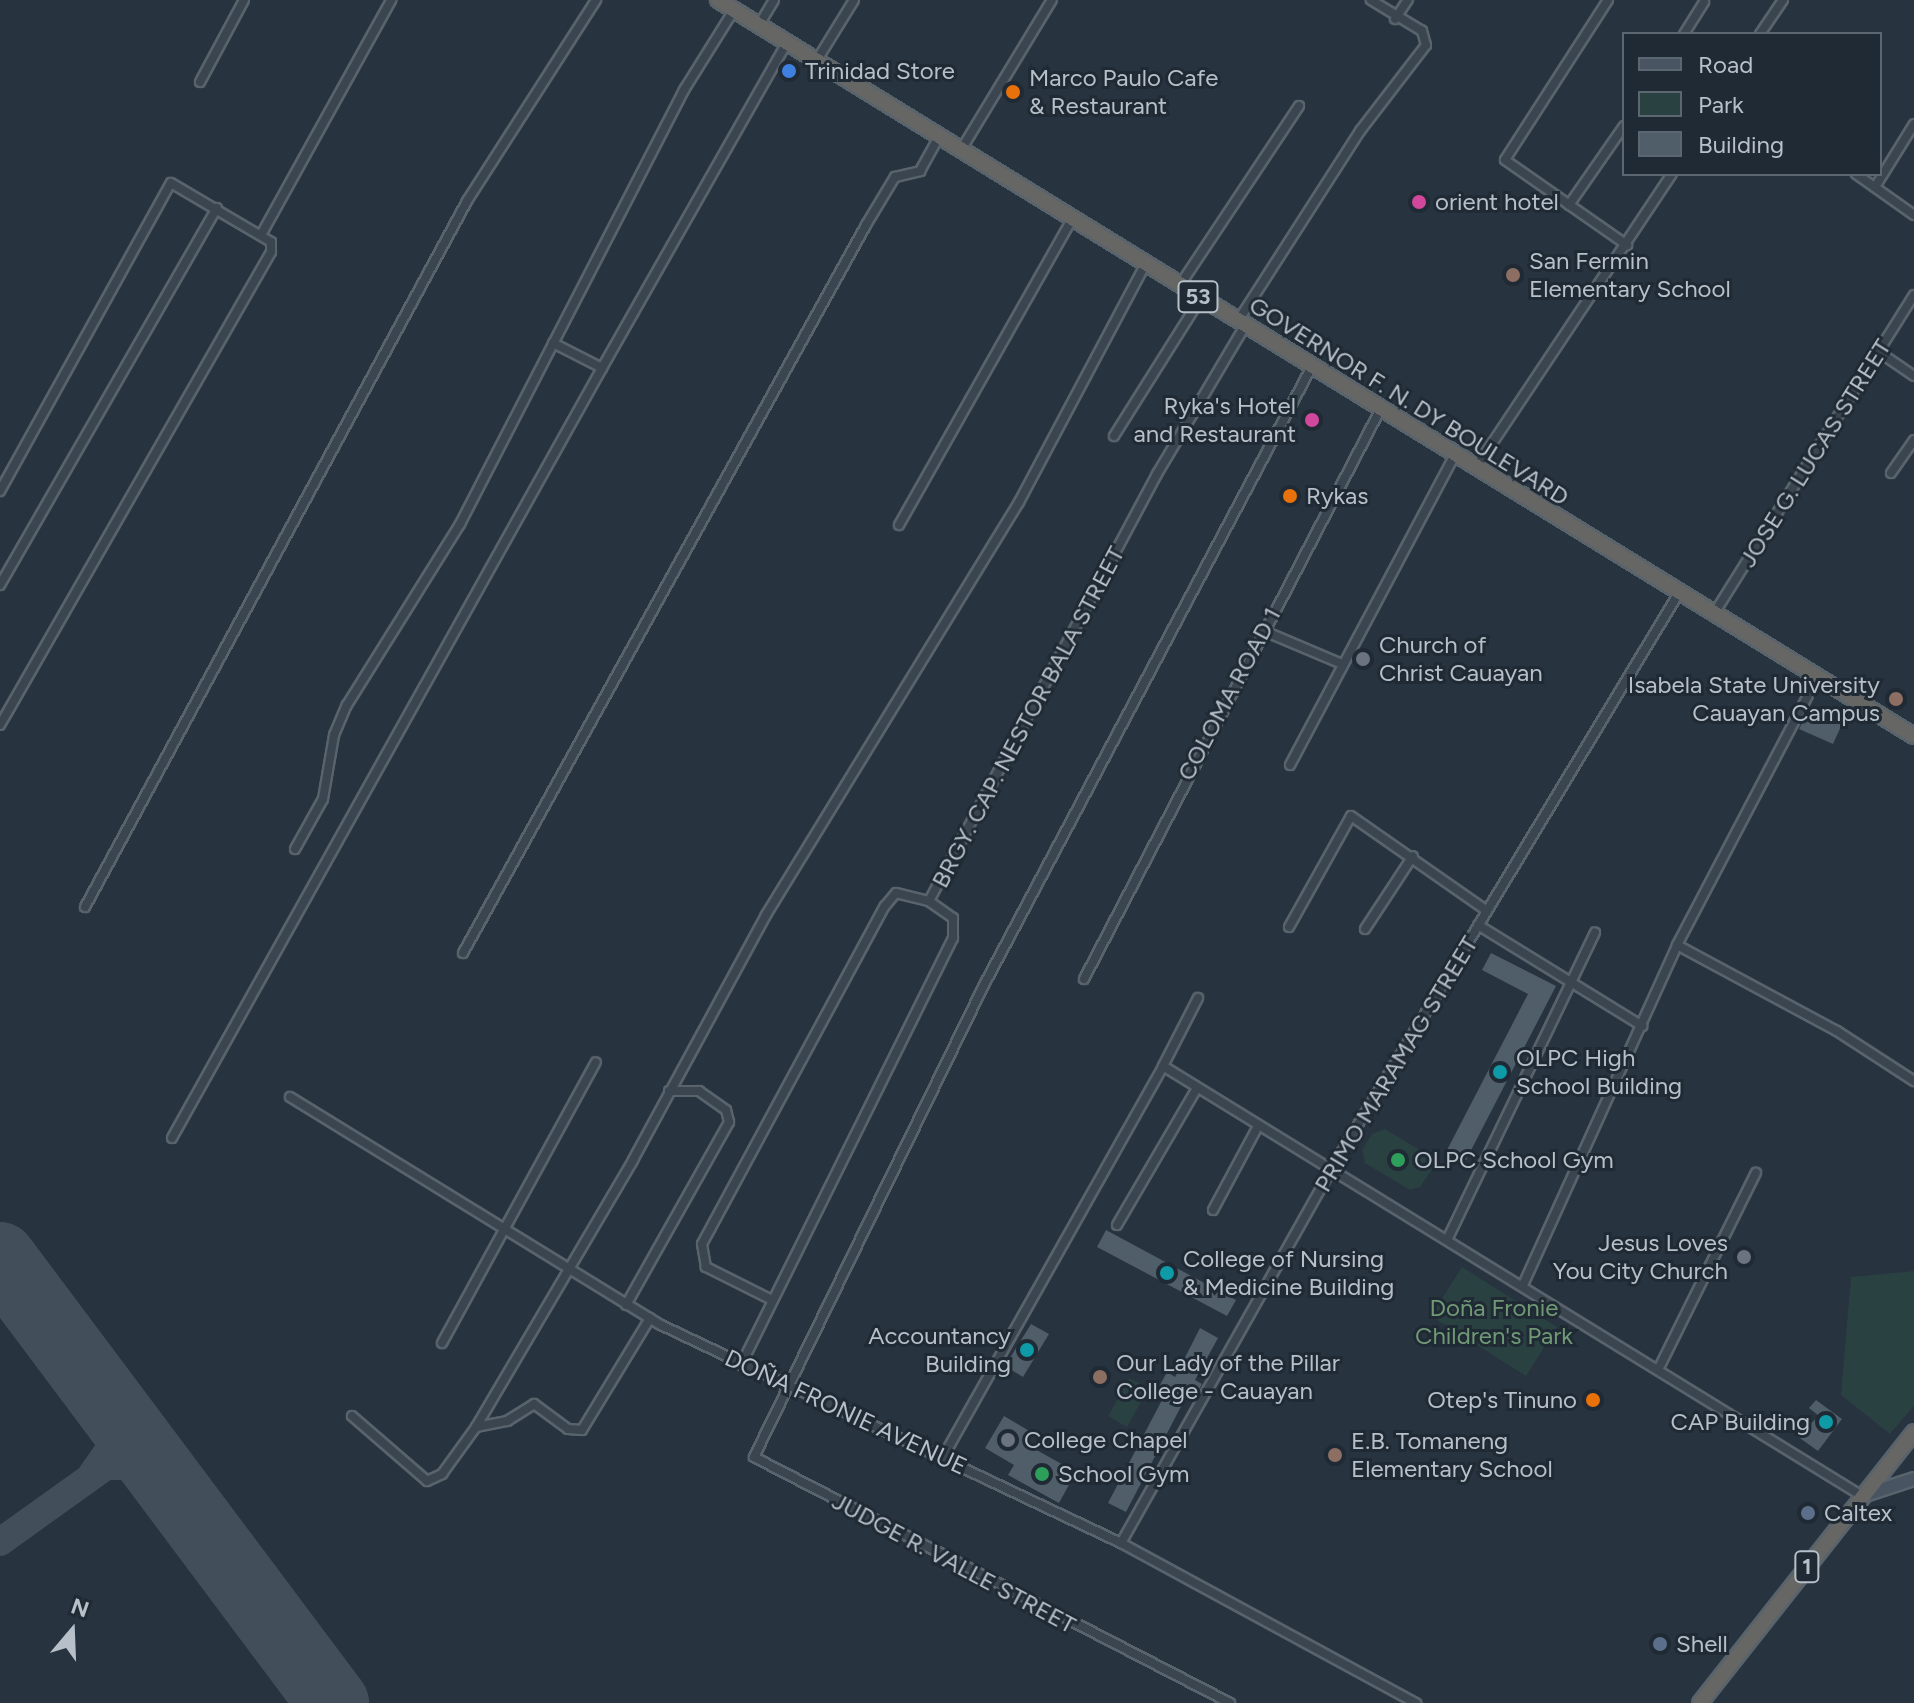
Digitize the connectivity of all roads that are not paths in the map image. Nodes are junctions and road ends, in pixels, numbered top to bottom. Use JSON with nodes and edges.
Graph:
{"nodes":[{"id":1,"x":244,"y":0,"type":"edge"},
{"id":2,"x":391,"y":0,"type":"edge"},
{"id":3,"x":596,"y":0,"type":"edge"},
{"id":4,"x":718,"y":0,"type":"edge"},
{"id":5,"x":774,"y":0,"type":"edge"},
{"id":6,"x":854,"y":0,"type":"edge"},
{"id":7,"x":1052,"y":0,"type":"edge"},
{"id":8,"x":1371,"y":0,"type":"edge"},
{"id":9,"x":1408,"y":0,"type":"edge"},
{"id":10,"x":1608,"y":0,"type":"edge"},
{"id":11,"x":1783,"y":0,"type":"edge"},
{"id":12,"x":1704,"y":2,"type":"edge"},
{"id":13,"x":734,"y":10,"type":"junction"},
{"id":14,"x":1395,"y":19,"type":"junction"},
{"id":15,"x":759,"y":25,"type":"junction"},
{"id":16,"x":1685,"y":32,"type":"edge"},
{"id":17,"x":1761,"y":32,"type":"edge"},
{"id":18,"x":787,"y":42,"type":"junction"},
{"id":19,"x":817,"y":60,"type":"junction"},
{"id":20,"x":200,"y":82,"type":"dead end"},
{"id":21,"x":1299,"y":106,"type":"dead end"},
{"id":22,"x":1914,"y":124,"type":"edge"},
{"id":23,"x":1622,"y":129,"type":"edge"},
{"id":24,"x":939,"y":137,"type":"junction"},
{"id":25,"x":960,"y":151,"type":"junction"},
{"id":26,"x":1671,"y":176,"type":"edge"},
{"id":27,"x":1859,"y":176,"type":"edge"},
{"id":28,"x":1882,"y":176,"type":"edge"},
{"id":29,"x":1882,"y":176,"type":"edge"},
{"id":30,"x":1875,"y":187,"type":"junction"},
{"id":31,"x":1569,"y":205,"type":"junction"},
{"id":32,"x":217,"y":208,"type":"junction"},
{"id":33,"x":1914,"y":215,"type":"edge"},
{"id":34,"x":1072,"y":219,"type":"junction"},
{"id":35,"x":261,"y":235,"type":"junction"},
{"id":36,"x":1627,"y":245,"type":"junction"},
{"id":37,"x":1145,"y":265,"type":"junction"},
{"id":38,"x":1179,"y":286,"type":"junction"},
{"id":39,"x":1914,"y":295,"type":"edge"},
{"id":40,"x":1201,"y":298,"type":"junction"},
{"id":41,"x":1241,"y":323,"type":"junction"},
{"id":42,"x":553,"y":343,"type":"junction"},
{"id":43,"x":1879,"y":352,"type":"junction"},
{"id":44,"x":602,"y":368,"type":"junction"},
{"id":45,"x":1311,"y":368,"type":"junction"},
{"id":46,"x":1914,"y":376,"type":"edge"},
{"id":47,"x":1379,"y":412,"type":"junction"},
{"id":48,"x":1114,"y":436,"type":"dead end"},
{"id":49,"x":1913,"y":444,"type":"edge"},
{"id":50,"x":1454,"y":456,"type":"junction"},
{"id":51,"x":1475,"y":469,"type":"junction"},
{"id":52,"x":1891,"y":473,"type":"dead end"},
{"id":53,"x":0,"y":491,"type":"edge"},
{"id":54,"x":899,"y":525,"type":"dead end"},
{"id":55,"x":0,"y":585,"type":"edge"},
{"id":56,"x":1680,"y":590,"type":"junction"},
{"id":57,"x":1715,"y":612,"type":"junction"},
{"id":58,"x":1264,"y":631,"type":"junction"},
{"id":59,"x":1342,"y":664,"type":"junction"},
{"id":60,"x":1818,"y":677,"type":"junction"},
{"id":61,"x":0,"y":725,"type":"edge"},
{"id":62,"x":1914,"y":736,"type":"edge"},
{"id":63,"x":1290,"y":765,"type":"dead end"},
{"id":64,"x":295,"y":849,"type":"dead end"},
{"id":65,"x":1413,"y":856,"type":"junction"},
{"id":66,"x":929,"y":901,"type":"junction"},
{"id":67,"x":85,"y":907,"type":"dead end"},
{"id":68,"x":1487,"y":911,"type":"junction"},
{"id":69,"x":1478,"y":925,"type":"junction"},
{"id":70,"x":1289,"y":927,"type":"dead end"},
{"id":71,"x":1365,"y":929,"type":"dead end"},
{"id":72,"x":1595,"y":932,"type":"dead end"},
{"id":73,"x":1677,"y":945,"type":"junction"},
{"id":74,"x":463,"y":953,"type":"dead end"},
{"id":75,"x":1084,"y":979,"type":"dead end"},
{"id":76,"x":1567,"y":981,"type":"junction"},
{"id":77,"x":1198,"y":998,"type":"dead end"},
{"id":78,"x":1642,"y":1026,"type":"junction"},
{"id":79,"x":596,"y":1062,"type":"dead end"},
{"id":80,"x":1163,"y":1066,"type":"junction"},
{"id":81,"x":1914,"y":1081,"type":"edge"},
{"id":82,"x":1196,"y":1090,"type":"junction"},
{"id":83,"x":669,"y":1091,"type":"junction"},
{"id":84,"x":290,"y":1097,"type":"dead end"},
{"id":85,"x":1257,"y":1128,"type":"junction"},
{"id":86,"x":172,"y":1138,"type":"dead end"},
{"id":87,"x":1332,"y":1168,"type":"junction"},
{"id":88,"x":1756,"y":1173,"type":"dead end"},
{"id":89,"x":1213,"y":1210,"type":"dead end"},
{"id":90,"x":1117,"y":1225,"type":"dead end"},
{"id":91,"x":505,"y":1230,"type":"junction"},
{"id":92,"x":1448,"y":1238,"type":"junction"},
{"id":93,"x":568,"y":1272,"type":"junction"},
{"id":94,"x":1523,"y":1285,"type":"junction"},
{"id":95,"x":770,"y":1299,"type":"junction"},
{"id":96,"x":626,"y":1305,"type":"junction"},
{"id":97,"x":650,"y":1318,"type":"junction"},
{"id":98,"x":442,"y":1343,"type":"dead end"},
{"id":99,"x":741,"y":1365,"type":"junction"},
{"id":100,"x":1659,"y":1368,"type":"junction"},
{"id":101,"x":788,"y":1382,"type":"junction"},
{"id":102,"x":352,"y":1416,"type":"dead end"},
{"id":103,"x":476,"y":1427,"type":"junction"},
{"id":104,"x":1914,"y":1432,"type":"edge"},
{"id":105,"x":943,"y":1457,"type":"junction"},
{"id":106,"x":1914,"y":1479,"type":"edge"},
{"id":107,"x":1862,"y":1496,"type":"junction"},
{"id":108,"x":1121,"y":1543,"type":"junction"},
{"id":109,"x":1230,"y":1703,"type":"edge"},
{"id":110,"x":1416,"y":1703,"type":"edge"},
{"id":111,"x":1700,"y":1703,"type":"edge"}],
"edges":[{"from":1,"to":20,"type":"street"},
{"from":2,"to":35,"type":"street"},
{"from":3,"to":67,"type":"street"},
{"from":4,"to":13,"type":"highway","name":"GOVERNOR F. N. DY BOULEVARD","number":"53"},
{"from":5,"to":15,"type":"street"},
{"from":6,"to":19,"type":"street"},
{"from":7,"to":25,"type":"street"},
{"from":8,"to":14,"type":"street"},
{"from":9,"to":14,"type":"street"},
{"from":10,"to":31,"type":"street"},
{"from":11,"to":17,"type":"street"},
{"from":12,"to":16,"type":"street"},
{"from":13,"to":15,"type":"highway","name":"GOVERNOR F. N. DY BOULEVARD","number":"53"},
{"from":13,"to":42,"type":"street"},
{"from":14,"to":41,"type":"street","name":"BRGY. CAP. NESTOR BALA STREET"},
{"from":15,"to":18,"type":"highway","name":"GOVERNOR F. N. DY BOULEVARD","number":"53"},
{"from":18,"to":19,"type":"highway","name":"GOVERNOR F. N. DY BOULEVARD","number":"53"},
{"from":18,"to":44,"type":"street"},
{"from":19,"to":24,"type":"highway","name":"GOVERNOR F. N. DY BOULEVARD","number":"53"},
{"from":21,"to":38,"type":"street"},
{"from":22,"to":29,"type":"street"},
{"from":23,"to":31,"type":"street"},
{"from":24,"to":25,"type":"highway","name":"GOVERNOR F. N. DY BOULEVARD","number":"53"},
{"from":24,"to":74,"type":"street"},
{"from":25,"to":34,"type":"highway","name":"GOVERNOR F. N. DY BOULEVARD","number":"53"},
{"from":26,"to":36,"type":"street"},
{"from":27,"to":30,"type":"street"},
{"from":28,"to":30,"type":"street"},
{"from":30,"to":33,"type":"street"},
{"from":31,"to":36,"type":"street"},
{"from":32,"to":35,"type":"street"},
{"from":32,"to":53,"type":"street"},
{"from":32,"to":55,"type":"street"},
{"from":34,"to":37,"type":"highway","name":"GOVERNOR F. N. DY BOULEVARD","number":"53"},
{"from":34,"to":54,"type":"street"},
{"from":35,"to":61,"type":"street"},
{"from":36,"to":51,"type":"street"},
{"from":37,"to":38,"type":"highway","name":"GOVERNOR F. N. DY BOULEVARD","number":"53"},
{"from":37,"to":83,"type":"street"},
{"from":38,"to":40,"type":"highway","name":"GOVERNOR F. N. DY BOULEVARD","number":"53"},
{"from":39,"to":43,"type":"street","name":"JOSE G. LUCAS STREET"},
{"from":40,"to":41,"type":"highway","name":"GOVERNOR F. N. DY BOULEVARD","number":"53"},
{"from":40,"to":48,"type":"street"},
{"from":41,"to":45,"type":"highway","name":"GOVERNOR F. N. DY BOULEVARD","number":"53"},
{"from":41,"to":66,"type":"street","name":"BRGY. CAP. NESTOR BALA STREET"},
{"from":42,"to":44,"type":"street"},
{"from":42,"to":64,"type":"street"},
{"from":43,"to":46,"type":"street"},
{"from":43,"to":57,"type":"street","name":"JOSE G. LUCAS STREET"},
{"from":44,"to":86,"type":"street"},
{"from":45,"to":47,"type":"highway","name":"GOVERNOR F. N. DY BOULEVARD","number":"53"},
{"from":45,"to":101,"type":"street"},
{"from":47,"to":50,"type":"highway","name":"GOVERNOR F. N. DY BOULEVARD","number":"53"},
{"from":47,"to":58,"type":"street","name":"COLOMA ROAD 1"},
{"from":49,"to":52,"type":"street"},
{"from":50,"to":51,"type":"highway","name":"GOVERNOR F. N. DY BOULEVARD","number":"53"},
{"from":50,"to":59,"type":"street"},
{"from":51,"to":56,"type":"highway","name":"GOVERNOR F. N. DY BOULEVARD","number":"53"},
{"from":56,"to":57,"type":"highway","name":"GOVERNOR F. N. DY BOULEVARD","number":"53"},
{"from":56,"to":68,"type":"street","name":"PRIMO MARAMAG STREET"},
{"from":57,"to":60,"type":"highway","name":"GOVERNOR F. N. DY BOULEVARD","number":"53"},
{"from":58,"to":59,"type":"street"},
{"from":58,"to":75,"type":"street","name":"COLOMA ROAD 1"},
{"from":59,"to":63,"type":"street"},
{"from":60,"to":62,"type":"highway","name":"GOVERNOR F. N. DY BOULEVARD","number":"53"},
{"from":60,"to":73,"type":"street"},
{"from":65,"to":68,"type":"street"},
{"from":65,"to":70,"type":"street"},
{"from":65,"to":71,"type":"street"},
{"from":66,"to":95,"type":"street","name":"BRGY. CAP. NESTOR BALA STREET"},
{"from":66,"to":95,"type":"street"},
{"from":68,"to":69,"type":"street","name":"PRIMO MARAMAG STREET"},
{"from":69,"to":76,"type":"street"},
{"from":69,"to":87,"type":"street","name":"PRIMO MARAMAG STREET"},
{"from":72,"to":76,"type":"street"},
{"from":73,"to":78,"type":"street"},
{"from":73,"to":81,"type":"street"},
{"from":76,"to":78,"type":"street"},
{"from":76,"to":92,"type":"street"},
{"from":77,"to":80,"type":"street"},
{"from":78,"to":94,"type":"street"},
{"from":79,"to":91,"type":"street"},
{"from":80,"to":82,"type":"street"},
{"from":80,"to":105,"type":"street"},
{"from":82,"to":85,"type":"street"},
{"from":82,"to":90,"type":"street"},
{"from":83,"to":93,"type":"street"},
{"from":83,"to":96,"type":"street"},
{"from":84,"to":91,"type":"street","name":"DOÑA FRONIE AVENUE"},
{"from":85,"to":87,"type":"street"},
{"from":85,"to":89,"type":"street"},
{"from":87,"to":92,"type":"street"},
{"from":87,"to":108,"type":"street","name":"PRIMO MARAMAG STREET"},
{"from":88,"to":100,"type":"street"},
{"from":91,"to":93,"type":"street","name":"DOÑA FRONIE AVENUE"},
{"from":91,"to":98,"type":"street"},
{"from":92,"to":94,"type":"street"},
{"from":93,"to":96,"type":"street","name":"DOÑA FRONIE AVENUE"},
{"from":93,"to":103,"type":"street"},
{"from":94,"to":100,"type":"street"},
{"from":95,"to":99,"type":"street","name":"BRGY. CAP. NESTOR BALA STREET"},
{"from":96,"to":97,"type":"street","name":"DOÑA FRONIE AVENUE"},
{"from":97,"to":99,"type":"street","name":"DOÑA FRONIE AVENUE"},
{"from":97,"to":103,"type":"street"},
{"from":99,"to":101,"type":"street","name":"DOÑA FRONIE AVENUE"},
{"from":100,"to":107,"type":"street"},
{"from":101,"to":105,"type":"street","name":"DOÑA FRONIE AVENUE"},
{"from":101,"to":109,"type":"street","name":"JUDGE R. VALLE STREET"},
{"from":102,"to":103,"type":"street"},
{"from":104,"to":107,"type":"highway","number":"1"},
{"from":105,"to":108,"type":"street","name":"DOÑA FRONIE AVENUE"},
{"from":106,"to":107,"type":"main road"},
{"from":107,"to":111,"type":"highway","number":"1"},
{"from":108,"to":110,"type":"street","name":"DOÑA FRONIE AVENUE"}]}
